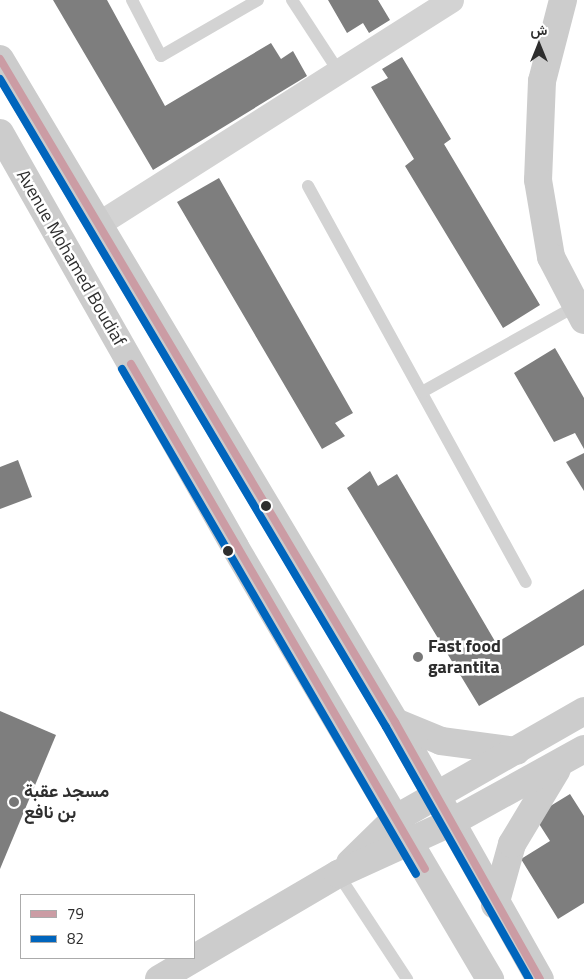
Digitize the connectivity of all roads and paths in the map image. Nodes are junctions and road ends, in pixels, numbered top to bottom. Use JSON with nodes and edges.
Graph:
{"nodes":[{"id":1,"x":132,"y":0,"type":"edge"},
{"id":2,"x":258,"y":0,"type":"edge"},
{"id":3,"x":292,"y":0,"type":"edge"},
{"id":4,"x":452,"y":0,"type":"edge"},
{"id":5,"x":563,"y":0,"type":"edge"},
{"id":6,"x":0,"y":59,"type":"edge"},
{"id":7,"x":339,"y":72,"type":"junction"},
{"id":8,"x":0,"y":133,"type":"edge"},
{"id":9,"x":308,"y":186,"type":"dead end"},
{"id":10,"x":98,"y":224,"type":"junction"},
{"id":11,"x":580,"y":313,"type":"edge"},
{"id":12,"x":422,"y":392,"type":"junction"},
{"id":13,"x":526,"y":582,"type":"dead end"},
{"id":14,"x":584,"y":711,"type":"edge"},
{"id":15,"x":395,"y":722,"type":"junction"},
{"id":16,"x":516,"y":751,"type":"junction"},
{"id":17,"x":573,"y":755,"type":"edge"},
{"id":18,"x":432,"y":795,"type":"junction"},
{"id":19,"x":396,"y":819,"type":"junction"},
{"id":20,"x":450,"y":823,"type":"junction"},
{"id":21,"x":410,"y":843,"type":"junction"},
{"id":22,"x":338,"y":874,"type":"junction"},
{"id":23,"x":495,"y":905,"type":"junction"},
{"id":24,"x":195,"y":958,"type":"edge"},
{"id":25,"x":193,"y":959,"type":"edge"},
{"id":26,"x":159,"y":979,"type":"edge"},
{"id":27,"x":407,"y":979,"type":"edge"},
{"id":28,"x":490,"y":979,"type":"edge"},
{"id":29,"x":540,"y":979,"type":"edge"}],
"edges":[{"from":1,"to":2,"type":"lane"},
{"from":3,"to":7,"type":"lane"},
{"from":4,"to":7,"type":"street"},
{"from":5,"to":11,"type":"main road"},
{"from":6,"to":10,"type":"main road"},
{"from":7,"to":10,"type":"street"},
{"from":8,"to":19,"type":"main road","name":"Avenue Mohamed Boudiaf"},
{"from":9,"to":12,"type":"lane"},
{"from":10,"to":15,"type":"main road"},
{"from":11,"to":12,"type":"lane"},
{"from":12,"to":13,"type":"lane"},
{"from":14,"to":16,"type":"main road"},
{"from":15,"to":16,"type":"main road"},
{"from":15,"to":18,"type":"main road"},
{"from":16,"to":18,"type":"main road"},
{"from":17,"to":20,"type":"main road"},
{"from":17,"to":23,"type":"main road"},
{"from":18,"to":19,"type":"main road"},
{"from":18,"to":20,"type":"main road"},
{"from":19,"to":21,"type":"main road","name":"Avenue Mohamed Boudiaf"},
{"from":19,"to":22,"type":"main road"},
{"from":20,"to":21,"type":"main road"},
{"from":20,"to":23,"type":"main road"},
{"from":21,"to":22,"type":"main road"},
{"from":21,"to":28,"type":"main road","name":"Avenue Mohamed Boudiaf"},
{"from":22,"to":24,"type":"main road"},
{"from":22,"to":27,"type":"lane"},
{"from":23,"to":29,"type":"main road"},
{"from":25,"to":26,"type":"main road"}]}
